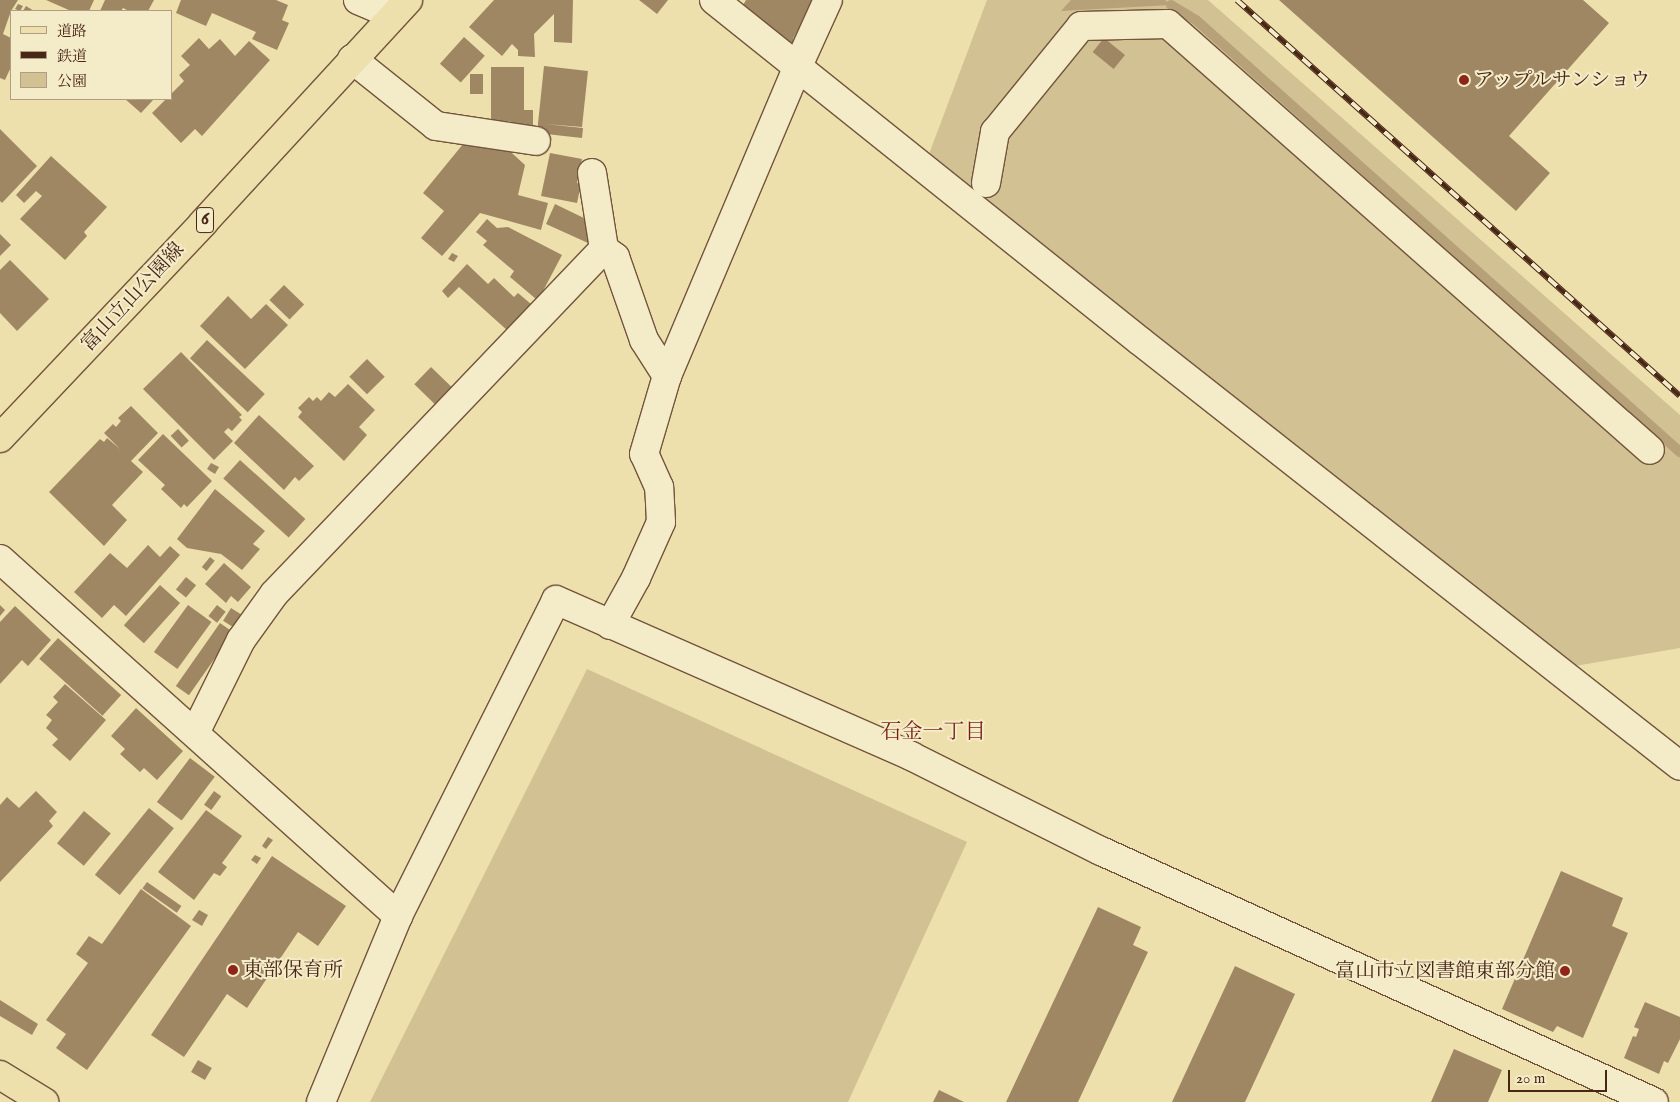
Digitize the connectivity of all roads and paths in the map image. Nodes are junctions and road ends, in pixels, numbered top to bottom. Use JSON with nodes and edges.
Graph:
{"nodes":[{"id":1,"x":358,"y":0,"type":"edge"},
{"id":2,"x":714,"y":0,"type":"edge"},
{"id":3,"x":828,"y":0,"type":"edge"},
{"id":4,"x":400,"y":7,"type":"edge"},
{"id":5,"x":352,"y":59,"type":"junction"},
{"id":6,"x":798,"y":66,"type":"junction"},
{"id":7,"x":536,"y":141,"type":"dead end"},
{"id":8,"x":592,"y":173,"type":"dead end"},
{"id":9,"x":986,"y":183,"type":"dead end"},
{"id":10,"x":604,"y":250,"type":"junction"},
{"id":11,"x":667,"y":376,"type":"junction"},
{"id":12,"x":0,"y":438,"type":"edge"},
{"id":13,"x":1650,"y":450,"type":"dead end"},
{"id":14,"x":0,"y":559,"type":"edge"},
{"id":15,"x":610,"y":625,"type":"junction"},
{"id":16,"x":195,"y":733,"type":"junction"},
{"id":17,"x":1680,"y":766,"type":"edge"},
{"id":18,"x":398,"y":916,"type":"junction"},
{"id":19,"x":0,"y":1075,"type":"edge"},
{"id":20,"x":44,"y":1102,"type":"edge"},
{"id":21,"x":321,"y":1102,"type":"edge"},
{"id":22,"x":1654,"y":1102,"type":"edge"}],
"edges":[{"from":1,"to":4,"type":"street"},
{"from":2,"to":6,"type":"street"},
{"from":3,"to":6,"type":"street"},
{"from":4,"to":5,"type":"main road","name":"富山立山公園線","number":"6"},
{"from":5,"to":7,"type":"street"},
{"from":5,"to":12,"type":"main road","name":"富山立山公園線","number":"6"},
{"from":6,"to":11,"type":"street"},
{"from":6,"to":17,"type":"street"},
{"from":8,"to":10,"type":"street"},
{"from":9,"to":13,"type":"street"},
{"from":10,"to":11,"type":"street"},
{"from":10,"to":16,"type":"street"},
{"from":11,"to":15,"type":"street"},
{"from":14,"to":16,"type":"street"},
{"from":15,"to":18,"type":"street"},
{"from":15,"to":22,"type":"street"},
{"from":16,"to":18,"type":"street"},
{"from":18,"to":21,"type":"street"},
{"from":19,"to":20,"type":"main road"}]}
